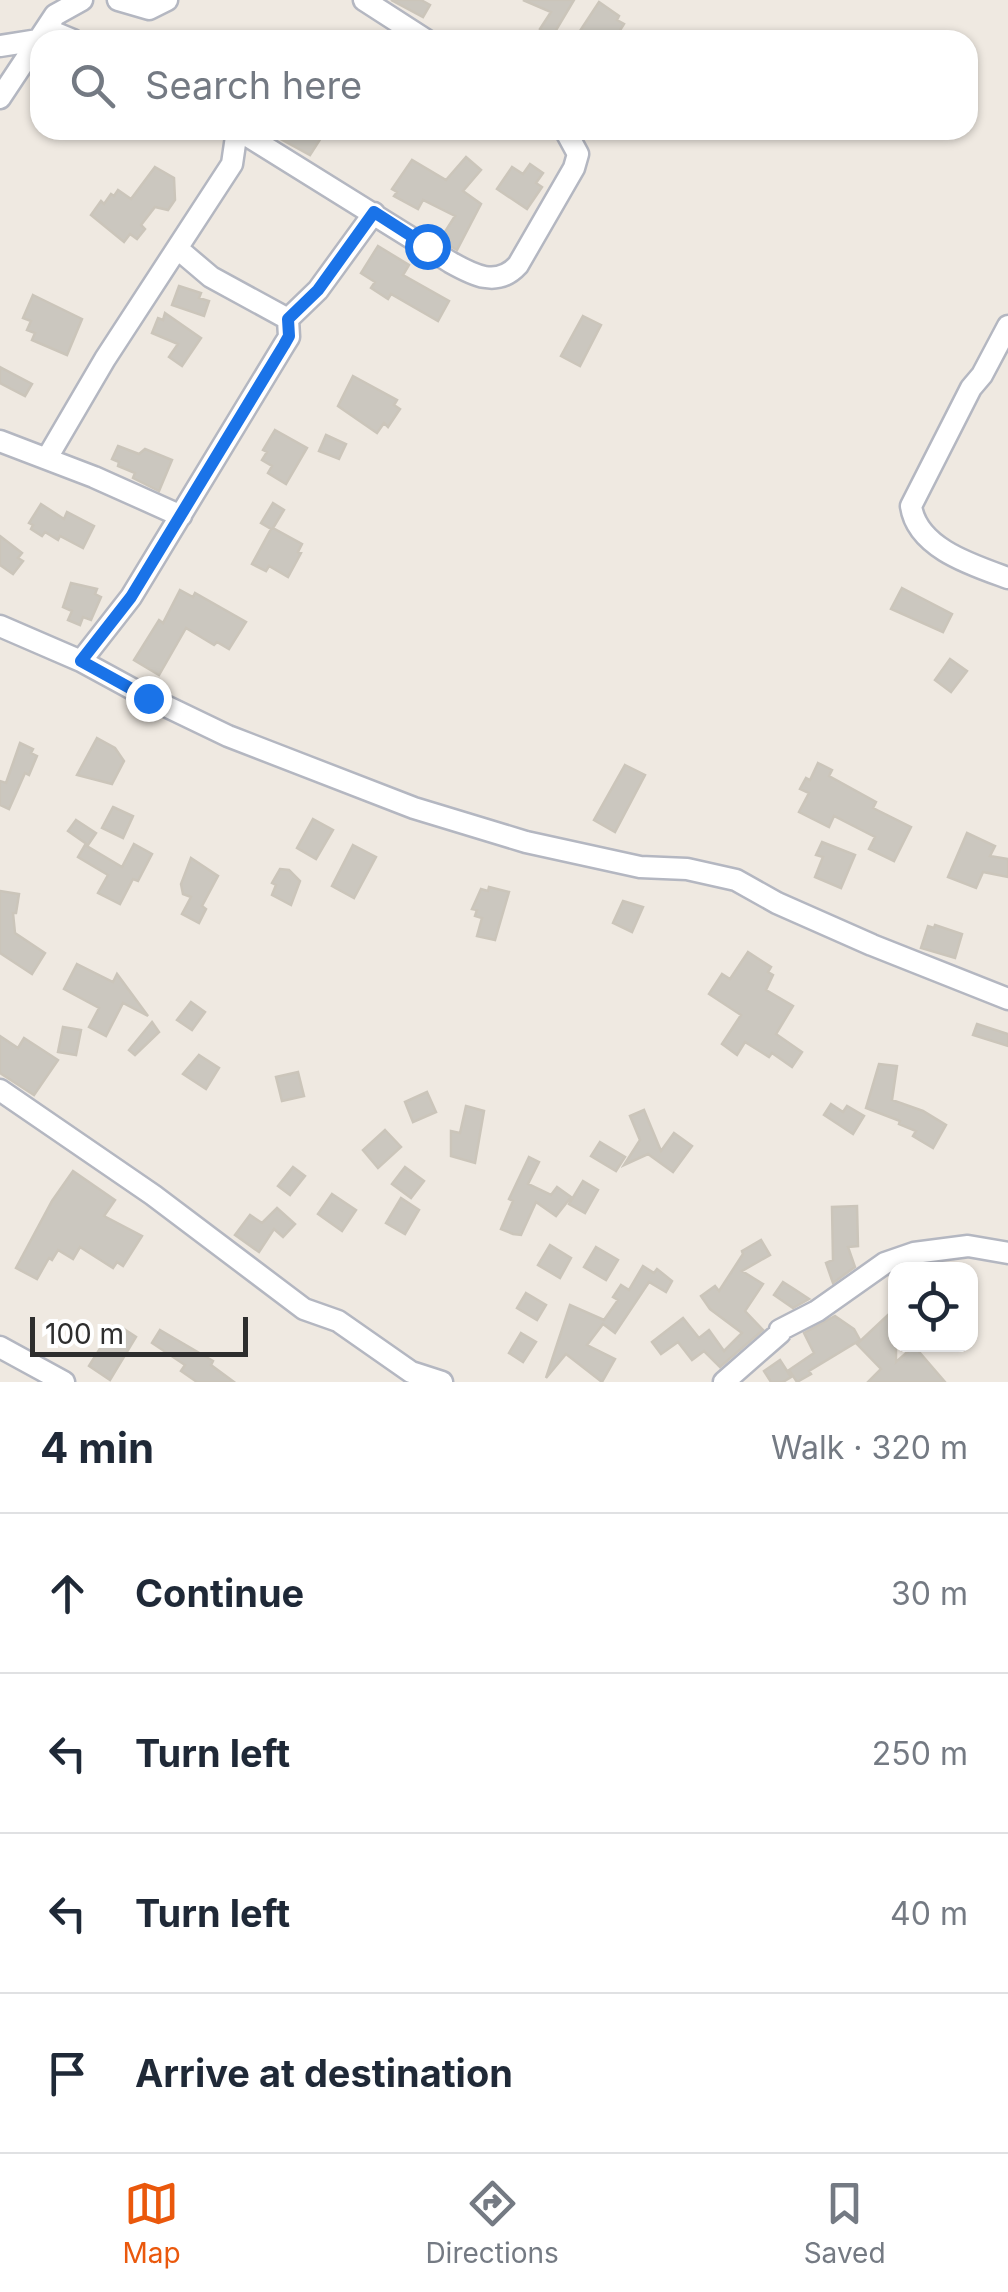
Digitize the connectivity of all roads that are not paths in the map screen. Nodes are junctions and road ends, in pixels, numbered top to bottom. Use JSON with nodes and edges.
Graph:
{"nodes":[{"id":1,"x":82,"y":0,"type":"edge"},
{"id":2,"x":118,"y":0,"type":"edge"},
{"id":3,"x":167,"y":0,"type":"edge"},
{"id":4,"x":364,"y":0,"type":"edge"},
{"id":5,"x":45,"y":30,"type":"edge"},
{"id":6,"x":410,"y":30,"type":"edge"},
{"id":7,"x":30,"y":41,"type":"edge"},
{"id":8,"x":0,"y":46,"type":"edge"},
{"id":9,"x":30,"y":52,"type":"edge"},
{"id":10,"x":0,"y":98,"type":"edge"},
{"id":11,"x":236,"y":140,"type":"edge"},
{"id":12,"x":254,"y":140,"type":"edge"},
{"id":13,"x":572,"y":140,"type":"edge"},
{"id":14,"x":374,"y":212,"type":"junction"},
{"id":15,"x":178,"y":249,"type":"junction"},
{"id":16,"x":288,"y":319,"type":"junction"},
{"id":17,"x":1008,"y":326,"type":"edge"},
{"id":18,"x":0,"y":441,"type":"edge"},
{"id":19,"x":47,"y":458,"type":"junction"},
{"id":20,"x":181,"y":516,"type":"junction"},
{"id":21,"x":1008,"y":578,"type":"edge"},
{"id":22,"x":0,"y":626,"type":"edge"},
{"id":23,"x":81,"y":661,"type":"junction"},
{"id":24,"x":1008,"y":998,"type":"edge"},
{"id":25,"x":0,"y":1090,"type":"edge"},
{"id":26,"x":1008,"y":1253,"type":"edge"},
{"id":27,"x":0,"y":1347,"type":"edge"},
{"id":28,"x":64,"y":1382,"type":"edge"},
{"id":29,"x":442,"y":1382,"type":"edge"},
{"id":30,"x":724,"y":1382,"type":"edge"}],
"edges":[{"from":1,"to":5,"type":"street"},
{"from":2,"to":3,"type":"street"},
{"from":4,"to":6,"type":"street"},
{"from":7,"to":8,"type":"street"},
{"from":9,"to":10,"type":"street"},
{"from":11,"to":15,"type":"street"},
{"from":12,"to":14,"type":"street"},
{"from":13,"to":14,"type":"street"},
{"from":14,"to":16,"type":"street"},
{"from":15,"to":16,"type":"street"},
{"from":15,"to":19,"type":"street"},
{"from":16,"to":20,"type":"street"},
{"from":17,"to":21,"type":"street"},
{"from":18,"to":19,"type":"street"},
{"from":19,"to":20,"type":"street"},
{"from":20,"to":23,"type":"street"},
{"from":22,"to":23,"type":"street"},
{"from":23,"to":24,"type":"street"},
{"from":25,"to":29,"type":"street"},
{"from":26,"to":30,"type":"street"},
{"from":27,"to":28,"type":"street"}]}
